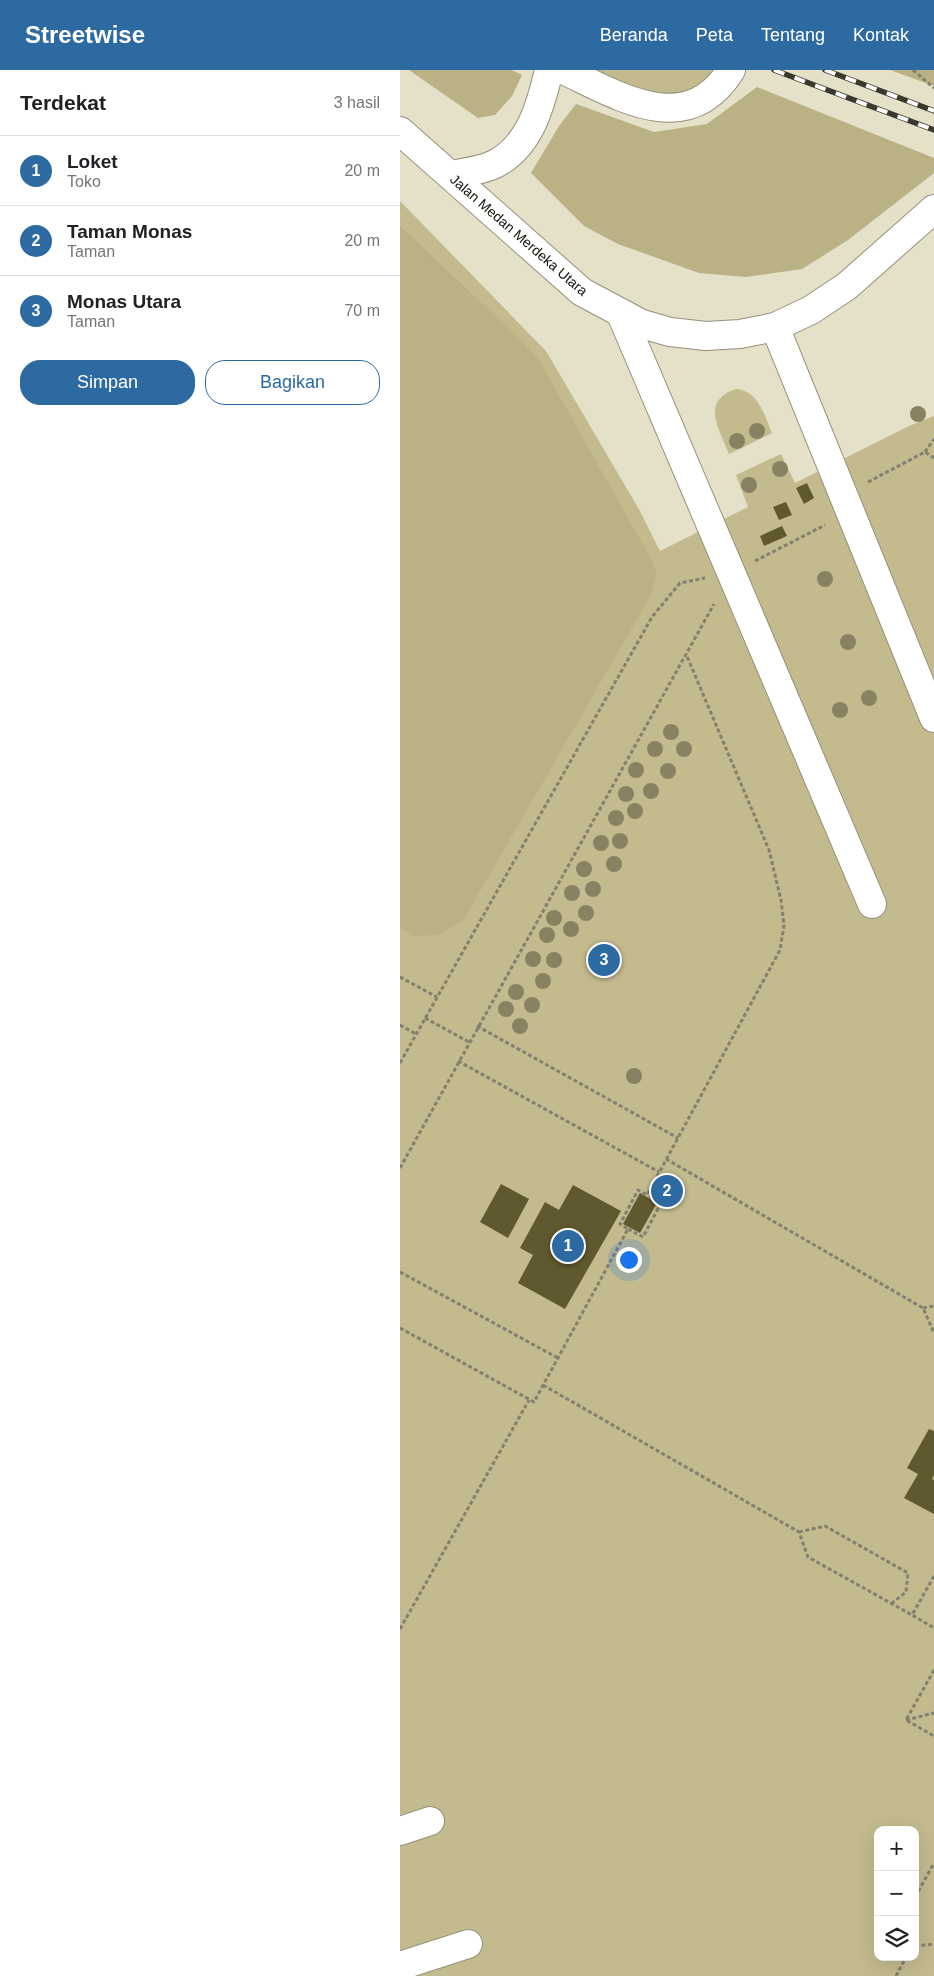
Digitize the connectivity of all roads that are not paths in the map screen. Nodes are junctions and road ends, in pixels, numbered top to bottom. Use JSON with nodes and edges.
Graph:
{"nodes":[{"id":1,"x":549,"y":70,"type":"edge"},
{"id":2,"x":563,"y":70,"type":"edge"},
{"id":3,"x":731,"y":70,"type":"edge"},
{"id":4,"x":400,"y":131,"type":"edge"},
{"id":5,"x":450,"y":175,"type":"junction"},
{"id":6,"x":934,"y":209,"type":"edge"},
{"id":7,"x":622,"y":314,"type":"junction"},
{"id":8,"x":774,"y":327,"type":"junction"},
{"id":9,"x":934,"y":718,"type":"edge"},
{"id":10,"x":872,"y":904,"type":"dead end"},
{"id":11,"x":430,"y":1821,"type":"dead end"},
{"id":12,"x":400,"y":1831,"type":"edge"},
{"id":13,"x":468,"y":1944,"type":"dead end"},
{"id":14,"x":400,"y":1966,"type":"edge"}],
"edges":[{"from":1,"to":5,"type":"street"},
{"from":2,"to":3,"type":"street"},
{"from":4,"to":5,"type":"street","name":"Jalan Medan Merdeka Utara"},
{"from":5,"to":7,"type":"street","name":"Jalan Medan Merdeka Utara"},
{"from":6,"to":8,"type":"street","name":"Jalan Medan Merdeka Utara"},
{"from":7,"to":8,"type":"street","name":"Jalan Medan Merdeka Utara"},
{"from":7,"to":10,"type":"street"},
{"from":8,"to":9,"type":"street"},
{"from":11,"to":12,"type":"street"},
{"from":13,"to":14,"type":"street"}]}
